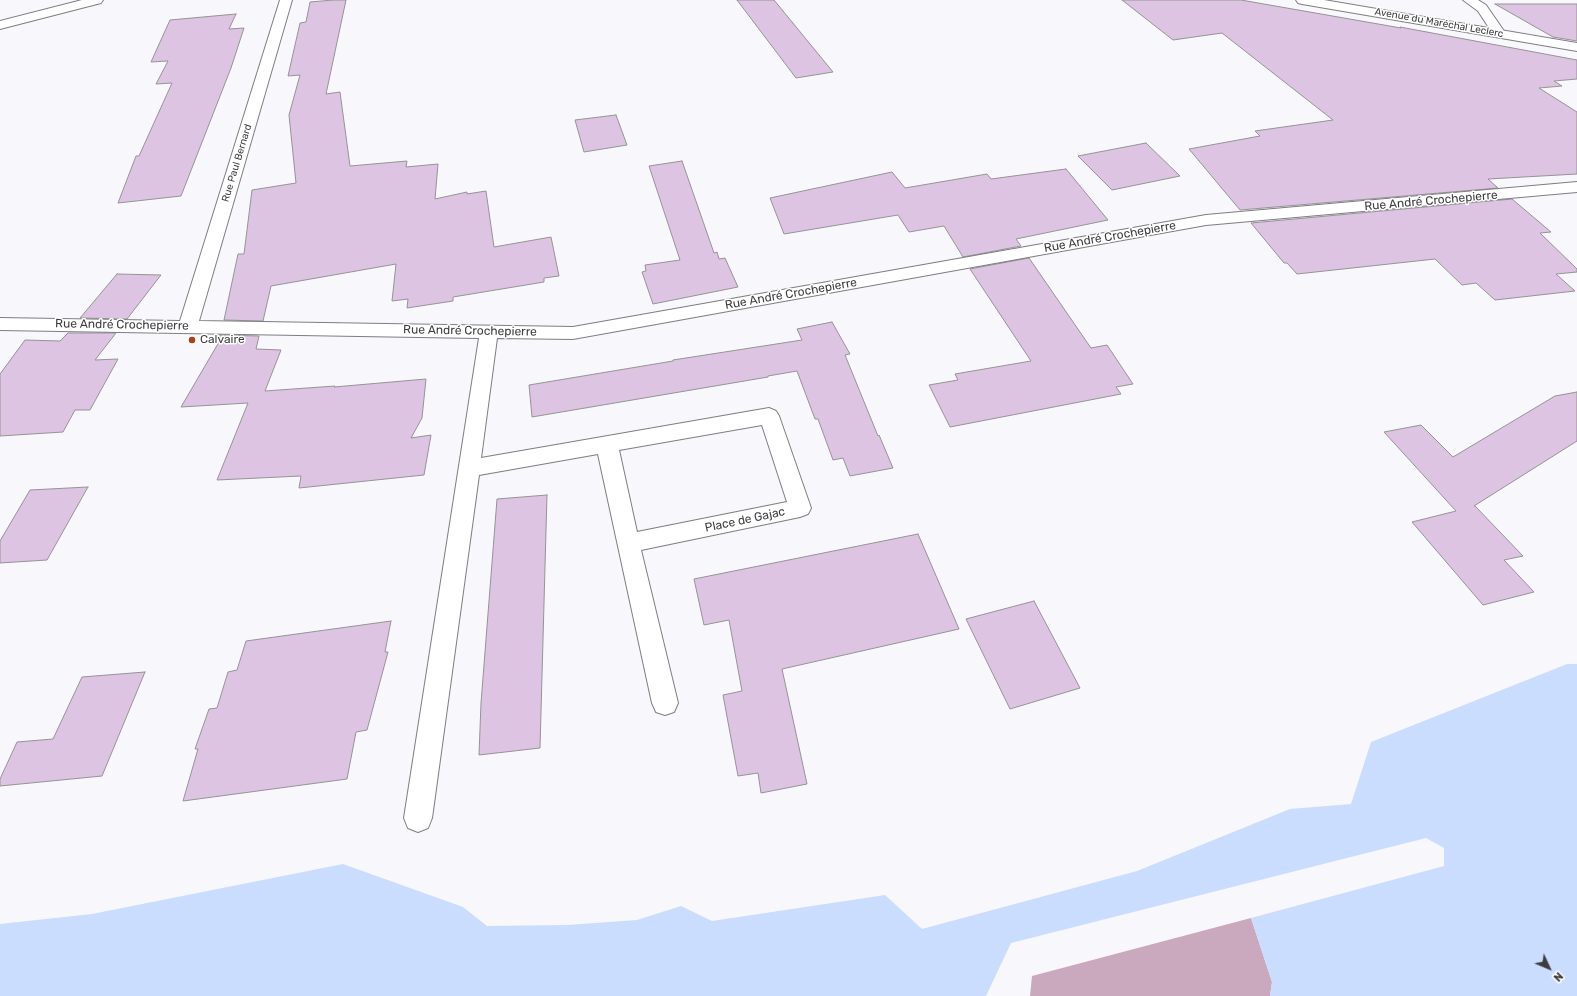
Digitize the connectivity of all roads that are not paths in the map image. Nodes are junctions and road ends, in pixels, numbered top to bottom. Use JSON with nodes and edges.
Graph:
{"nodes":[{"id":1,"x":97,"y":0,"type":"edge"},
{"id":2,"x":286,"y":0,"type":"edge"},
{"id":3,"x":1302,"y":0,"type":"edge"},
{"id":4,"x":1469,"y":0,"type":"edge"},
{"id":5,"x":80,"y":2,"type":"edge"},
{"id":6,"x":0,"y":25,"type":"edge"},
{"id":7,"x":1500,"y":34,"type":"junction"},
{"id":8,"x":1577,"y":47,"type":"edge"},
{"id":9,"x":1577,"y":187,"type":"edge"},
{"id":10,"x":0,"y":324,"type":"edge"},
{"id":11,"x":188,"y":326,"type":"junction"},
{"id":12,"x":489,"y":331,"type":"junction"},
{"id":13,"x":607,"y":444,"type":"junction"},
{"id":14,"x":469,"y":468,"type":"junction"},
{"id":15,"x":628,"y":544,"type":"junction"},
{"id":16,"x":665,"y":703,"type":"dead end"},
{"id":17,"x":418,"y":818,"type":"dead end"}],
"edges":[{"from":1,"to":5,"type":"street"},
{"from":2,"to":11,"type":"street","name":"Rue Paul Bernard"},
{"from":3,"to":7,"type":"street","name":"Avenue du Maréchal Leclerc"},
{"from":4,"to":7,"type":"street"},
{"from":5,"to":6,"type":"street"},
{"from":7,"to":8,"type":"street","name":"Avenue du Maréchal Leclerc"},
{"from":9,"to":12,"type":"street","name":"Rue André Crochepierre"},
{"from":10,"to":11,"type":"street","name":"Rue André Crochepierre"},
{"from":11,"to":12,"type":"street","name":"Rue André Crochepierre"},
{"from":12,"to":14,"type":"street"},
{"from":13,"to":14,"type":"street","name":"Place de Gajac"},
{"from":13,"to":15,"type":"street"},
{"from":13,"to":15,"type":"street","name":"Place de Gajac"},
{"from":14,"to":17,"type":"street"},
{"from":15,"to":16,"type":"street"}]}
